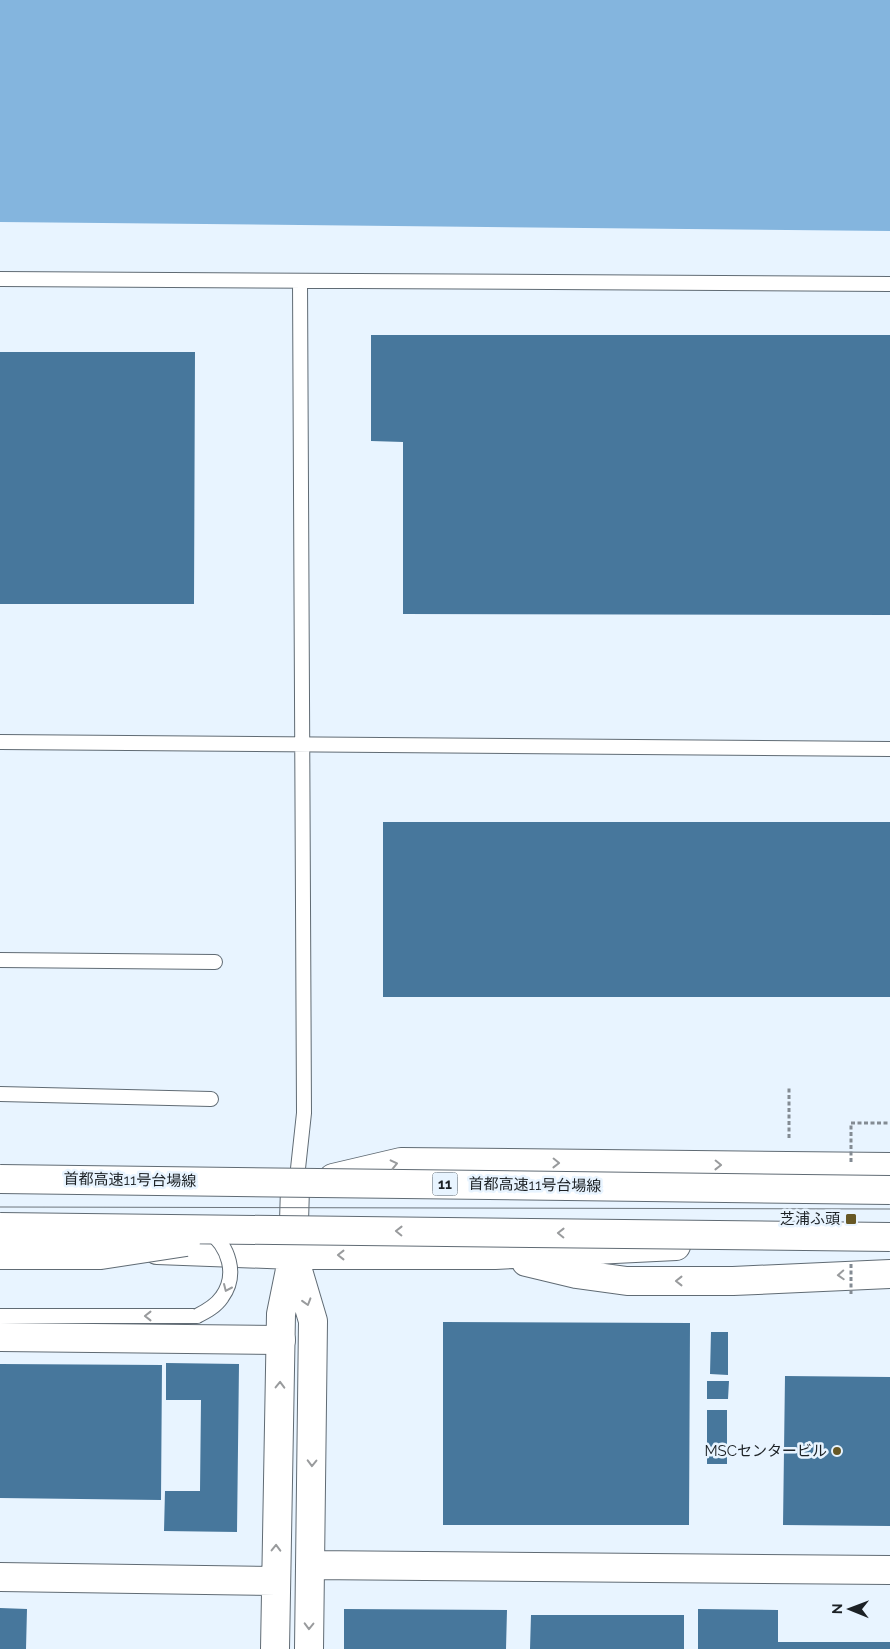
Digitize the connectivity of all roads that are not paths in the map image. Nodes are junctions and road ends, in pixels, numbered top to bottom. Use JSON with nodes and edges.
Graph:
{"nodes":[{"id":1,"x":0,"y":279,"type":"edge"},
{"id":2,"x":300,"y":280,"type":"junction"},
{"id":3,"x":890,"y":284,"type":"edge"},
{"id":4,"x":0,"y":742,"type":"edge"},
{"id":5,"x":301,"y":743,"type":"junction"},
{"id":6,"x":890,"y":750,"type":"edge"},
{"id":7,"x":0,"y":960,"type":"edge"},
{"id":8,"x":215,"y":962,"type":"dead end"},
{"id":9,"x":0,"y":1094,"type":"edge"},
{"id":10,"x":211,"y":1099,"type":"dead end"},
{"id":11,"x":890,"y":1167,"type":"edge"},
{"id":12,"x":0,"y":1174,"type":"edge"},
{"id":13,"x":0,"y":1179,"type":"edge"},
{"id":14,"x":295,"y":1188,"type":"junction"},
{"id":15,"x":890,"y":1191,"type":"edge"},
{"id":16,"x":0,"y":1218,"type":"edge"},
{"id":17,"x":0,"y":1228,"type":"edge"},
{"id":18,"x":277,"y":1229,"type":"junction"},
{"id":19,"x":890,"y":1236,"type":"edge"},
{"id":20,"x":0,"y":1242,"type":"edge"},
{"id":21,"x":890,"y":1246,"type":"edge"},
{"id":22,"x":0,"y":1255,"type":"edge"},
{"id":23,"x":293,"y":1255,"type":"junction"},
{"id":24,"x":495,"y":1255,"type":"junction"},
{"id":25,"x":890,"y":1274,"type":"edge"},
{"id":26,"x":0,"y":1316,"type":"edge"},
{"id":27,"x":0,"y":1338,"type":"edge"},
{"id":28,"x":281,"y":1340,"type":"junction"},
{"id":29,"x":310,"y":1565,"type":"junction"},
{"id":30,"x":890,"y":1570,"type":"edge"},
{"id":31,"x":0,"y":1578,"type":"edge"},
{"id":32,"x":276,"y":1581,"type":"junction"},
{"id":33,"x":275,"y":1649,"type":"edge"},
{"id":34,"x":309,"y":1649,"type":"edge"}],
"edges":[{"from":1,"to":2,"type":"lane"},
{"from":2,"to":3,"type":"lane"},
{"from":2,"to":5,"type":"lane"},
{"from":4,"to":5,"type":"lane"},
{"from":5,"to":6,"type":"lane"},
{"from":5,"to":14,"type":"lane"},
{"from":7,"to":8,"type":"lane"},
{"from":9,"to":10,"type":"lane"},
{"from":14,"to":11,"type":"main road","one_way":true},
{"from":12,"to":14,"type":"main road"},
{"from":13,"to":15,"type":"main road","name":"首都高速11号台場線","number":"11","bridge":true},
{"from":14,"to":15,"type":"main road"},
{"from":14,"to":23,"type":"main road"},
{"from":16,"to":26,"type":"lane","one_way":true,"bridge":true},
{"from":17,"to":18,"type":"main road","bridge":true},
{"from":19,"to":18,"type":"main road","one_way":true,"bridge":true},
{"from":18,"to":22,"type":"main road","bridge":true},
{"from":20,"to":23,"type":"main road"},
{"from":21,"to":24,"type":"main road"},
{"from":24,"to":23,"type":"main road","one_way":true},
{"from":23,"to":28,"type":"main road"},
{"from":23,"to":29,"type":"main road","one_way":true},
{"from":25,"to":24,"type":"main road","one_way":true},
{"from":27,"to":28,"type":"main road"},
{"from":32,"to":28,"type":"main road","one_way":true},
{"from":29,"to":30,"type":"main road"},
{"from":29,"to":34,"type":"main road","one_way":true},
{"from":31,"to":32,"type":"main road"},
{"from":32,"to":33,"type":"main road"}]}
